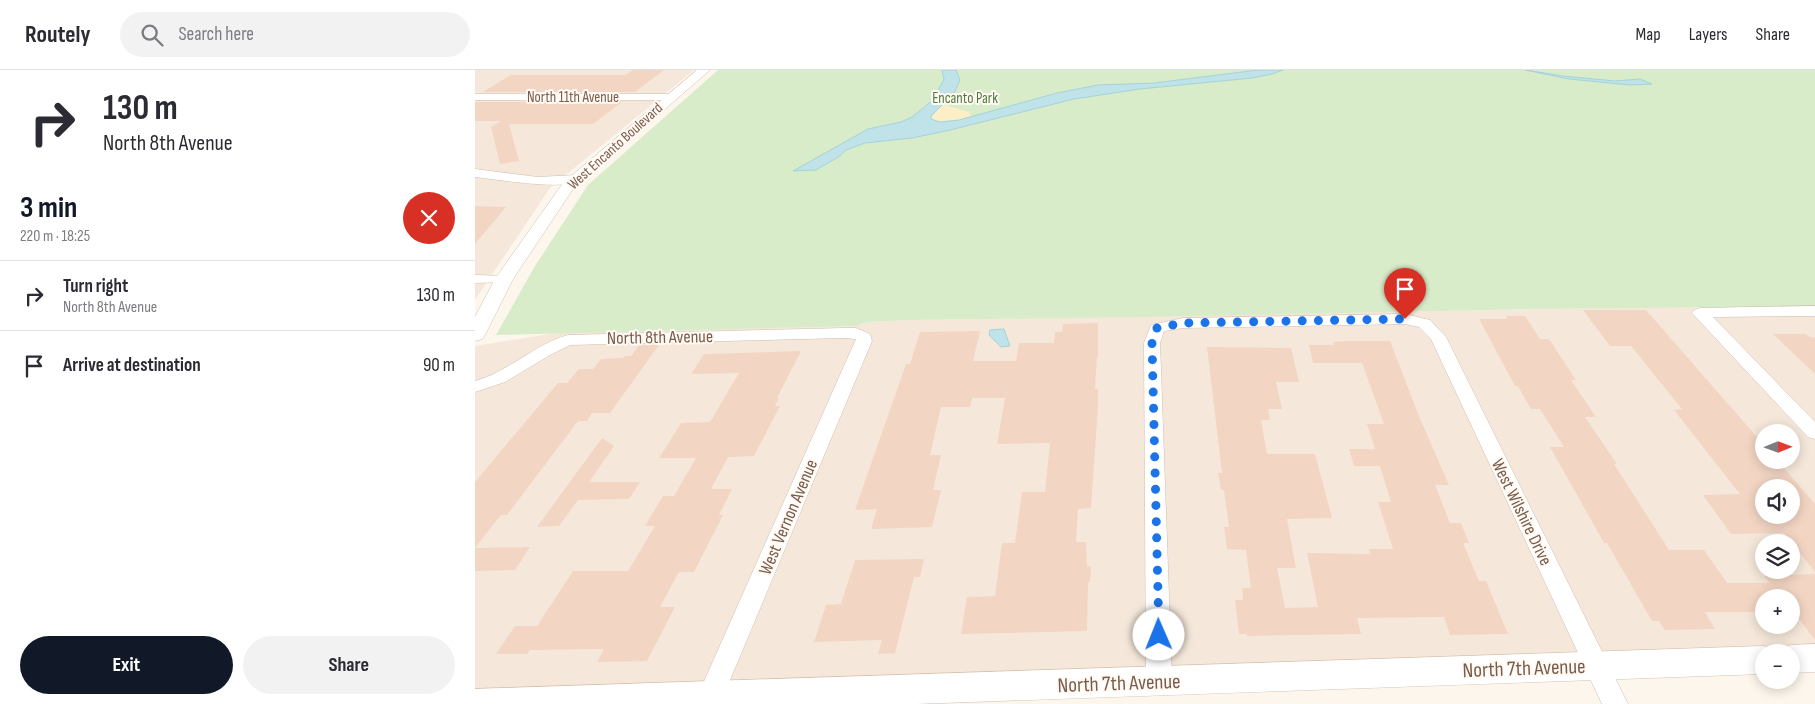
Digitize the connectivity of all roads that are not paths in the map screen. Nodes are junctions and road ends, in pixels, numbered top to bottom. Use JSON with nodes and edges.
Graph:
{"nodes":[{"id":1,"x":704,"y":70,"type":"edge"},
{"id":2,"x":475,"y":97,"type":"edge"},
{"id":3,"x":670,"y":97,"type":"junction"},
{"id":4,"x":475,"y":173,"type":"edge"},
{"id":5,"x":576,"y":179,"type":"junction"},
{"id":6,"x":475,"y":279,"type":"edge"},
{"id":7,"x":504,"y":279,"type":"junction"},
{"id":8,"x":1815,"y":311,"type":"edge"},
{"id":9,"x":856,"y":333,"type":"joint"},
{"id":10,"x":475,"y":335,"type":"edge"},
{"id":11,"x":475,"y":387,"type":"edge"},
{"id":12,"x":1815,"y":433,"type":"edge"},
{"id":13,"x":1815,"y":658,"type":"edge"},
{"id":14,"x":1800,"y":659,"type":"edge"},
{"id":15,"x":1755,"y":660,"type":"edge"},
{"id":16,"x":1597,"y":666,"type":"junction"},
{"id":17,"x":1159,"y":681,"type":"junction"},
{"id":18,"x":709,"y":700,"type":"edge"},
{"id":19,"x":475,"y":704,"type":"edge"},
{"id":20,"x":1615,"y":704,"type":"edge"}],
"edges":[{"from":1,"to":3,"type":"street","name":"West Encanto Boulevard"},
{"from":2,"to":3,"type":"street","name":"North 11th Avenue"},
{"from":3,"to":5,"type":"street","name":"West Encanto Boulevard"},
{"from":4,"to":5,"type":"street"},
{"from":5,"to":7,"type":"street","name":"West Encanto Boulevard"},
{"from":6,"to":7,"type":"street"},
{"from":7,"to":10,"type":"street","name":"West Encanto Boulevard"},
{"from":8,"to":12,"type":"street"},
{"from":9,"to":11,"type":"street","name":"North 8th Avenue"},
{"from":9,"to":18,"type":"street","name":"West Vernon Avenue"},
{"from":13,"to":14,"type":"main road"},
{"from":15,"to":16,"type":"main road","name":"North 7th Avenue"},
{"from":16,"to":17,"type":"main road","name":"North 7th Avenue"},
{"from":16,"to":17,"type":"street","name":"West Wilshire Drive"},
{"from":16,"to":20,"type":"street","name":"West Wilshire Drive"},
{"from":17,"to":18,"type":"main road","name":"North 7th Avenue"},
{"from":18,"to":19,"type":"main road","name":"North 7th Avenue"}]}
